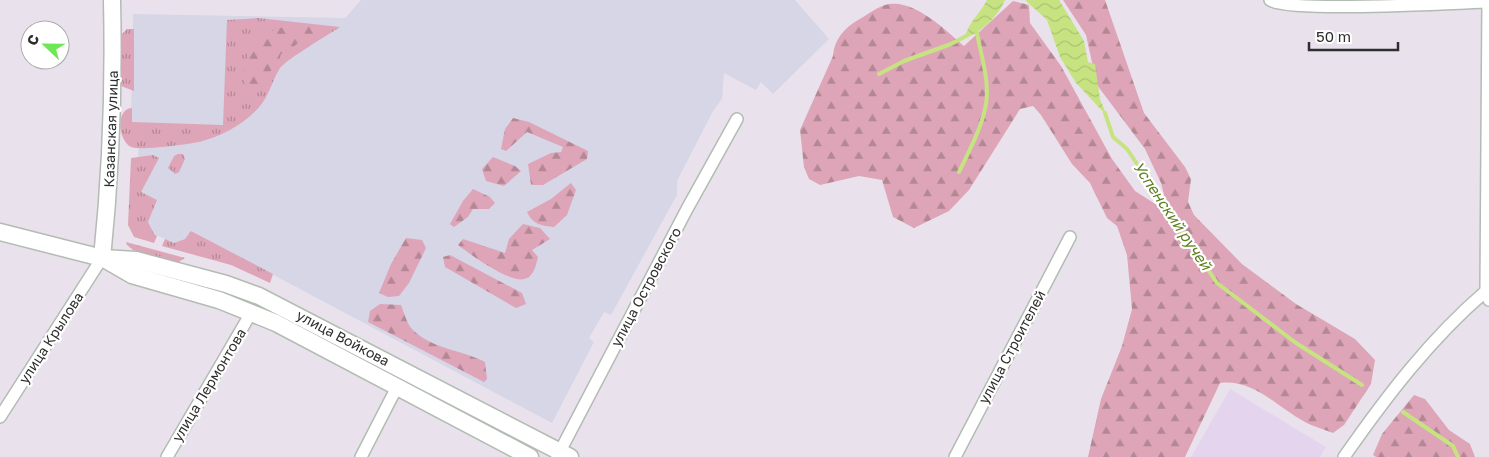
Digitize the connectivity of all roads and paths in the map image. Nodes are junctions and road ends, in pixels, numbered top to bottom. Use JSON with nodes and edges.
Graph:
{"nodes":[{"id":1,"x":112,"y":0,"type":"edge"},
{"id":2,"x":1272,"y":2,"type":"edge"},
{"id":3,"x":1488,"y":2,"type":"edge"},
{"id":4,"x":737,"y":119,"type":"dead end"},
{"id":5,"x":0,"y":232,"type":"edge"},
{"id":6,"x":1070,"y":237,"type":"dead end"},
{"id":7,"x":102,"y":258,"type":"junction"},
{"id":8,"x":1487,"y":296,"type":"edge"},
{"id":9,"x":251,"y":313,"type":"junction"},
{"id":10,"x":397,"y":387,"type":"junction"},
{"id":11,"x":0,"y":417,"type":"edge"},
{"id":12,"x":562,"y":455,"type":"edge"},
{"id":13,"x":167,"y":457,"type":"edge"},
{"id":14,"x":360,"y":457,"type":"edge"},
{"id":15,"x":530,"y":457,"type":"edge"},
{"id":16,"x":955,"y":457,"type":"edge"},
{"id":17,"x":1344,"y":457,"type":"edge"}],
"edges":[{"from":1,"to":7,"type":"main road","name":"Казанская улица"},
{"from":2,"to":3,"type":"street"},
{"from":3,"to":8,"type":"street"},
{"from":4,"to":12,"type":"street","name":"улица Островского"},
{"from":5,"to":7,"type":"main road","name":"улица Войкова"},
{"from":6,"to":16,"type":"street","name":"улица Строителей"},
{"from":7,"to":9,"type":"main road","name":"улица Войкова"},
{"from":7,"to":11,"type":"street","name":"улица Крылова"},
{"from":7,"to":12,"type":"main road","name":"улица Войкова"},
{"from":8,"to":17,"type":"street"},
{"from":9,"to":10,"type":"main road","name":"улица Войкова"},
{"from":9,"to":13,"type":"street","name":"улица Лермонтова"},
{"from":10,"to":14,"type":"street"},
{"from":10,"to":15,"type":"main road","name":"улица Войкова"}]}
